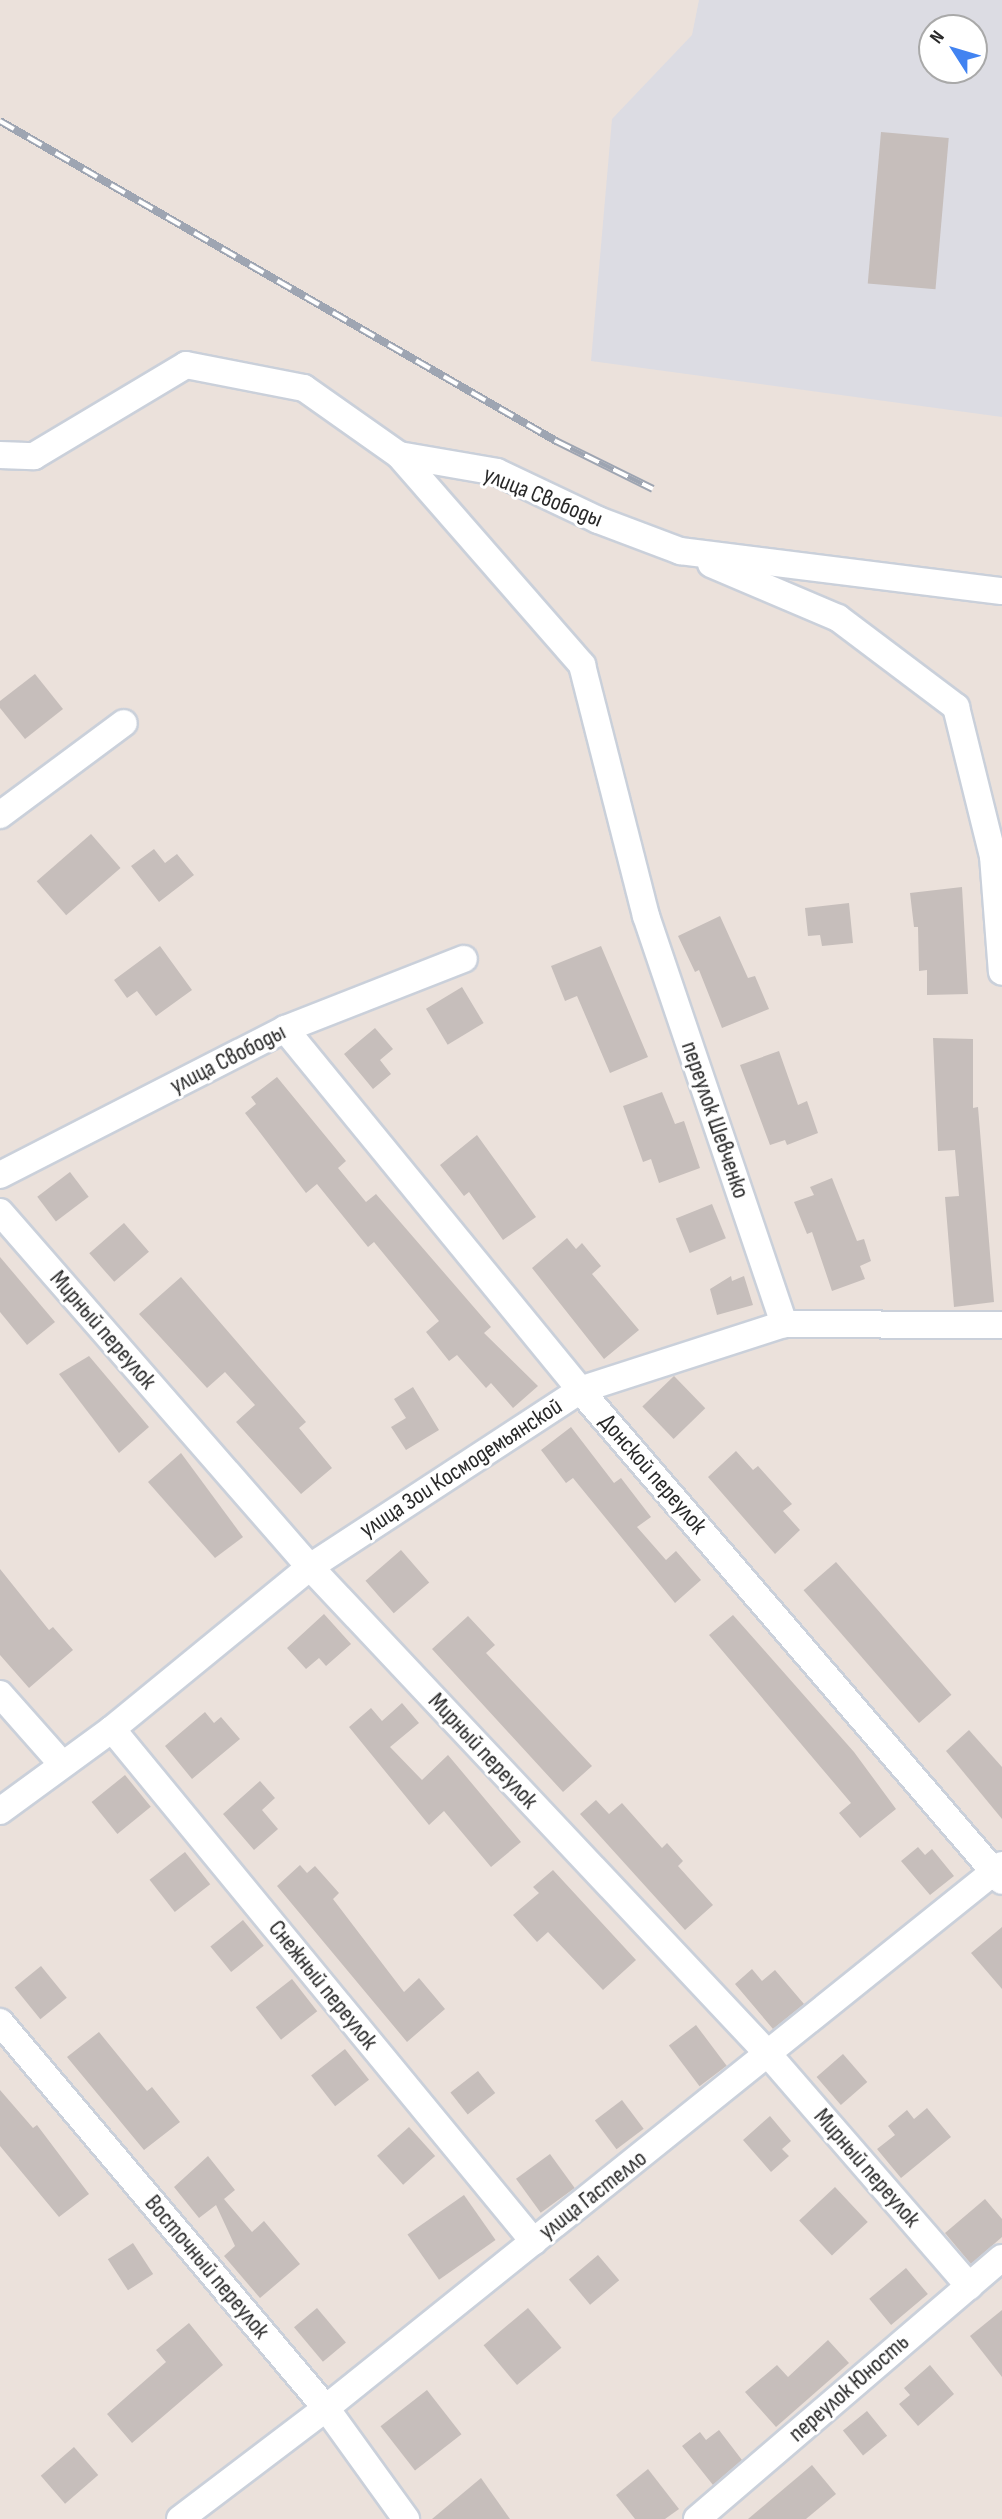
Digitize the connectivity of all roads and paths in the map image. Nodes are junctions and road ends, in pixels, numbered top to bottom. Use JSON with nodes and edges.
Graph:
{"nodes":[{"id":1,"x":0,"y":455,"type":"edge"},
{"id":2,"x":399,"y":455,"type":"junction"},
{"id":3,"x":680,"y":551,"type":"junction"},
{"id":4,"x":1002,"y":591,"type":"edge"},
{"id":5,"x":124,"y":723,"type":"dead end"},
{"id":6,"x":0,"y":815,"type":"edge"},
{"id":7,"x":464,"y":958,"type":"dead end"},
{"id":8,"x":1002,"y":972,"type":"edge"},
{"id":9,"x":285,"y":1029,"type":"junction"},
{"id":10,"x":0,"y":1175,"type":"edge"},
{"id":11,"x":0,"y":1212,"type":"edge"},
{"id":12,"x":785,"y":1324,"type":"junction"},
{"id":13,"x":1002,"y":1325,"type":"edge"},
{"id":14,"x":580,"y":1390,"type":"junction"},
{"id":15,"x":310,"y":1567,"type":"junction"},
{"id":16,"x":0,"y":1694,"type":"edge"},
{"id":17,"x":112,"y":1729,"type":"junction"},
{"id":18,"x":62,"y":1764,"type":"junction"},
{"id":19,"x":0,"y":1811,"type":"edge"},
{"id":20,"x":1000,"y":1873,"type":"edge"},
{"id":21,"x":0,"y":2022,"type":"edge"},
{"id":22,"x":769,"y":2055,"type":"junction"},
{"id":23,"x":534,"y":2242,"type":"junction"},
{"id":24,"x":1002,"y":2258,"type":"edge"},
{"id":25,"x":968,"y":2286,"type":"junction"},
{"id":26,"x":326,"y":2407,"type":"junction"},
{"id":27,"x":180,"y":2519,"type":"edge"},
{"id":28,"x":406,"y":2519,"type":"edge"},
{"id":29,"x":697,"y":2519,"type":"edge"}],
"edges":[{"from":1,"to":2,"type":"street","name":"улица Свободы"},
{"from":2,"to":3,"type":"street","name":"улица Свободы"},
{"from":2,"to":12,"type":"street","name":"переулок Шевченко"},
{"from":3,"to":4,"type":"street","name":"улица Свободы"},
{"from":3,"to":8,"type":"street"},
{"from":5,"to":6,"type":"street"},
{"from":7,"to":9,"type":"street","name":"улица Свободы"},
{"from":9,"to":10,"type":"street","name":"улица Свободы"},
{"from":9,"to":14,"type":"street","name":"Донской переулок"},
{"from":11,"to":15,"type":"street","name":"Мирный переулок"},
{"from":12,"to":13,"type":"street","name":"улица Зои Космодемьянской"},
{"from":12,"to":14,"type":"street","name":"улица Зои Космодемьянской"},
{"from":14,"to":15,"type":"street","name":"улица Зои Космодемьянской"},
{"from":14,"to":20,"type":"street","name":"Донской переулок"},
{"from":15,"to":17,"type":"street","name":"улица Зои Космодемьянской"},
{"from":15,"to":22,"type":"street","name":"Мирный переулок"},
{"from":16,"to":18,"type":"street"},
{"from":17,"to":18,"type":"street","name":"улица Зои Космодемьянской"},
{"from":17,"to":23,"type":"street","name":"Снежный переулок"},
{"from":18,"to":19,"type":"street","name":"улица Зои Космодемьянской"},
{"from":20,"to":22,"type":"street","name":"улица Гастелло"},
{"from":21,"to":26,"type":"street","name":"Восточный переулок"},
{"from":22,"to":23,"type":"street","name":"улица Гастелло"},
{"from":22,"to":25,"type":"street","name":"Мирный переулок"},
{"from":23,"to":26,"type":"street","name":"улица Гастелло"},
{"from":24,"to":25,"type":"street","name":"переулок Юность"},
{"from":25,"to":29,"type":"street","name":"переулок Юность"},
{"from":26,"to":27,"type":"street","name":"улица Гастелло"},
{"from":26,"to":28,"type":"street","name":"Восточный переулок"}]}
